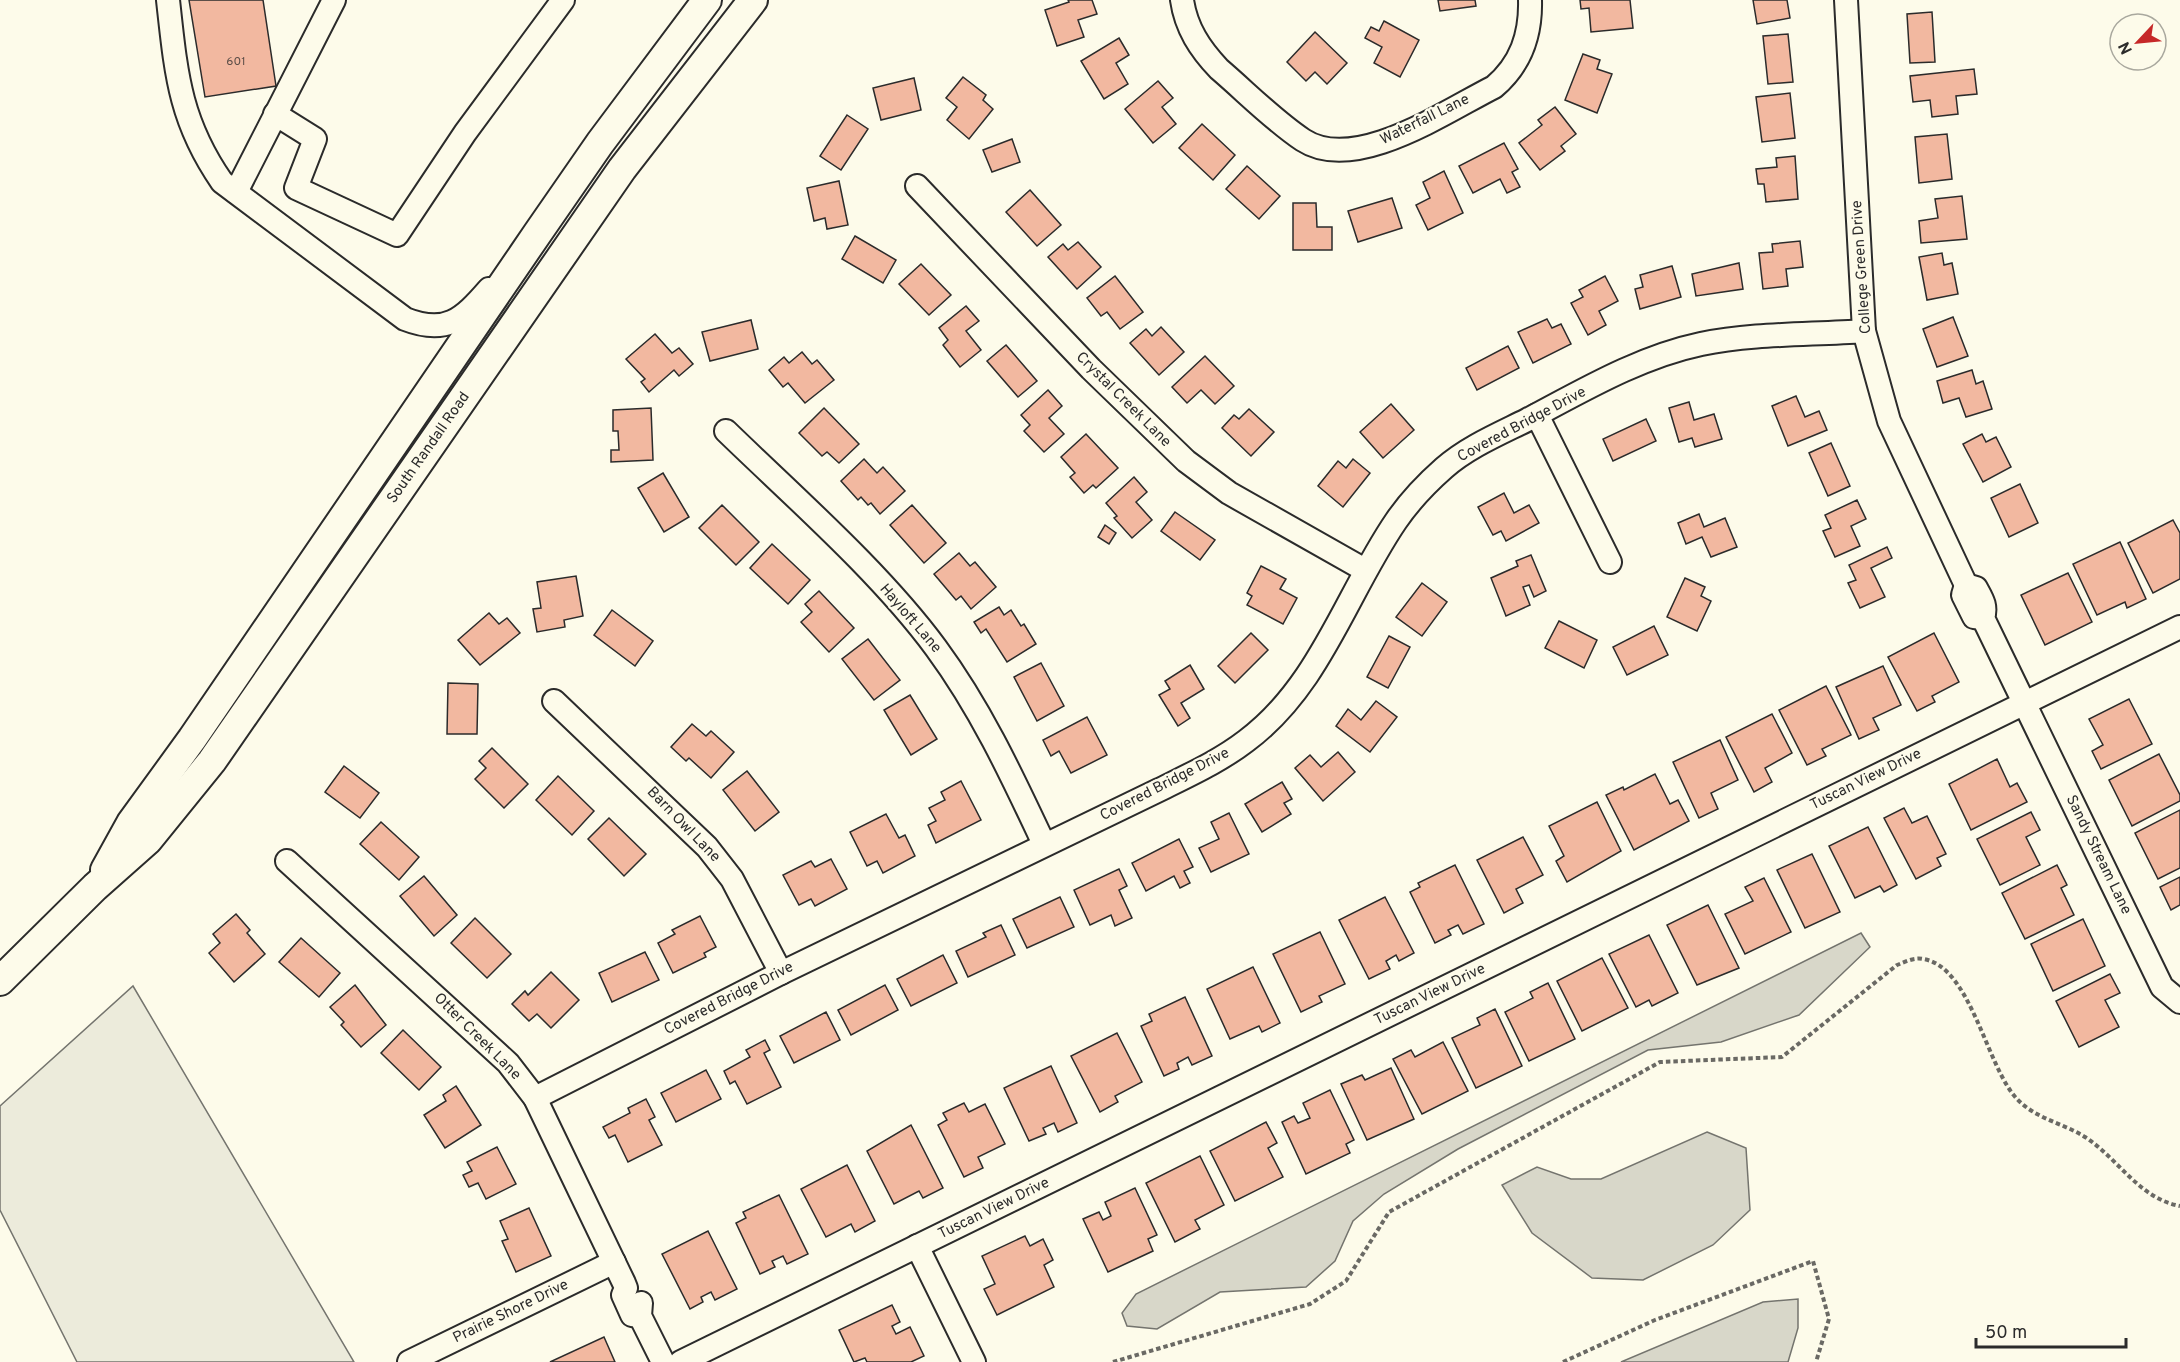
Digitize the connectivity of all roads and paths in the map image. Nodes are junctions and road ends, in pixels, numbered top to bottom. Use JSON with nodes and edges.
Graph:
{"nodes":[{"id":1,"x":168,"y":0,"type":"edge"},
{"id":2,"x":334,"y":0,"type":"edge"},
{"id":3,"x":563,"y":0,"type":"edge"},
{"id":4,"x":707,"y":0,"type":"edge"},
{"id":5,"x":753,"y":0,"type":"edge"},
{"id":6,"x":1530,"y":0,"type":"edge"},
{"id":7,"x":1846,"y":0,"type":"edge"},
{"id":8,"x":1182,"y":1,"type":"edge"},
{"id":9,"x":275,"y":114,"type":"junction"},
{"id":10,"x":916,"y":186,"type":"dead end"},
{"id":11,"x":236,"y":192,"type":"junction"},
{"id":12,"x":537,"y":234,"type":"junction"},
{"id":13,"x":1864,"y":331,"type":"junction"},
{"id":14,"x":1537,"y":415,"type":"junction"},
{"id":15,"x":726,"y":431,"type":"dead end"},
{"id":16,"x":1610,"y":562,"type":"dead end"},
{"id":17,"x":1365,"y":570,"type":"junction"},
{"id":18,"x":2180,"y":627,"type":"edge"},
{"id":19,"x":554,"y":702,"type":"dead end"},
{"id":20,"x":2024,"y":702,"type":"junction"},
{"id":21,"x":1044,"y":844,"type":"junction"},
{"id":22,"x":287,"y":861,"type":"dead end"},
{"id":23,"x":95,"y":887,"type":"junction"},
{"id":24,"x":781,"y":973,"type":"junction"},
{"id":25,"x":0,"y":981,"type":"edge"},
{"id":26,"x":2180,"y":1002,"type":"edge"},
{"id":27,"x":535,"y":1098,"type":"junction"},
{"id":28,"x":2180,"y":1206,"type":"edge"},
{"id":29,"x":917,"y":1246,"type":"junction"},
{"id":30,"x":614,"y":1262,"type":"junction"},
{"id":31,"x":409,"y":1362,"type":"edge"},
{"id":32,"x":663,"y":1362,"type":"edge"},
{"id":33,"x":681,"y":1362,"type":"edge"},
{"id":34,"x":974,"y":1362,"type":"edge"},
{"id":35,"x":1113,"y":1362,"type":"edge"},
{"id":36,"x":1563,"y":1362,"type":"edge"},
{"id":37,"x":1816,"y":1362,"type":"edge"}],
"edges":[{"from":1,"to":11,"type":"street"},
{"from":2,"to":9,"type":"street"},
{"from":3,"to":9,"type":"street"},
{"from":4,"to":12,"type":"main road","name":"South Randall Road"},
{"from":5,"to":23,"type":"main road","name":"South Randall Road"},
{"from":6,"to":8,"type":"street","name":"Waterfall Lane"},
{"from":7,"to":13,"type":"street","name":"College Green Drive"},
{"from":9,"to":11,"type":"street"},
{"from":10,"to":17,"type":"street","name":"Crystal Creek Lane"},
{"from":11,"to":12,"type":"street"},
{"from":12,"to":23,"type":"main road","name":"South Randall Road"},
{"from":13,"to":14,"type":"street","name":"Covered Bridge Drive"},
{"from":13,"to":20,"type":"street","name":"College Green Drive"},
{"from":14,"to":16,"type":"street"},
{"from":14,"to":17,"type":"street","name":"Covered Bridge Drive"},
{"from":15,"to":21,"type":"street","name":"Hayloft Lane"},
{"from":17,"to":21,"type":"street","name":"Covered Bridge Drive"},
{"from":18,"to":20,"type":"street","name":"Tuscan View Drive"},
{"from":19,"to":24,"type":"street","name":"Barn Owl Lane"},
{"from":20,"to":26,"type":"street","name":"Sandy Stream Lane"},
{"from":20,"to":29,"type":"street","name":"Tuscan View Drive"},
{"from":21,"to":24,"type":"street","name":"Covered Bridge Drive"},
{"from":22,"to":27,"type":"street","name":"Otter Creek Lane"},
{"from":23,"to":25,"type":"main road","name":"South Randall Road"},
{"from":24,"to":27,"type":"street","name":"Covered Bridge Drive"},
{"from":27,"to":30,"type":"street","name":"Otter Creek Lane"},
{"from":28,"to":35,"type":"path"},
{"from":29,"to":33,"type":"street","name":"Tuscan View Drive"},
{"from":29,"to":34,"type":"street"},
{"from":30,"to":31,"type":"street","name":"Prairie Shore Drive"},
{"from":30,"to":32,"type":"street","name":"Otter Creek Lane"},
{"from":36,"to":37,"type":"path"}]}
